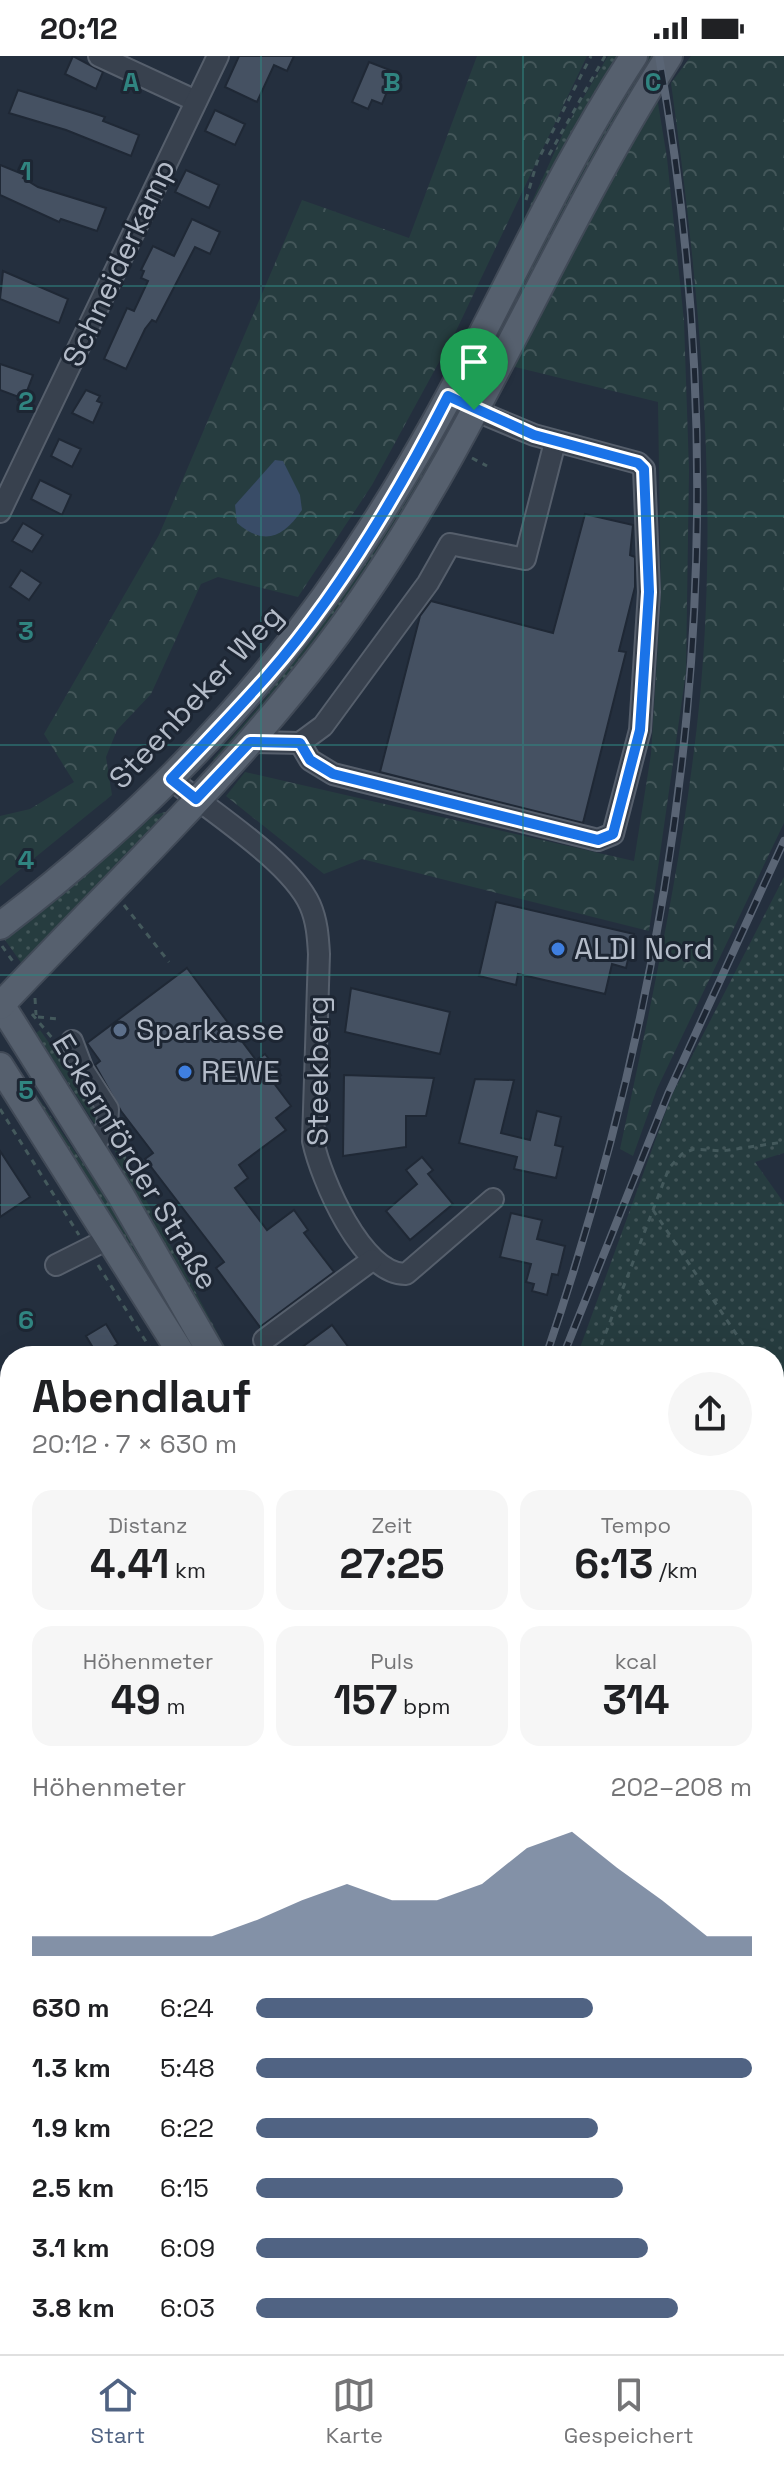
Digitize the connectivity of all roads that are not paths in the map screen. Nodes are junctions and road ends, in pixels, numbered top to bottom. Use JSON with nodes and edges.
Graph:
{"nodes":[{"id":1,"x":99,"y":56,"type":"edge"},
{"id":2,"x":218,"y":56,"type":"edge"},
{"id":3,"x":634,"y":56,"type":"edge"},
{"id":4,"x":669,"y":56,"type":"edge"},
{"id":5,"x":196,"y":101,"type":"junction"},
{"id":6,"x":448,"y":396,"type":"junction"},
{"id":7,"x":474,"y":410,"type":"junction"},
{"id":8,"x":555,"y":442,"type":"junction"},
{"id":9,"x":3,"y":499,"type":"edge"},
{"id":10,"x":250,"y":742,"type":"junction"},
{"id":11,"x":300,"y":743,"type":"junction"},
{"id":12,"x":171,"y":779,"type":"junction"},
{"id":13,"x":196,"y":799,"type":"junction"},
{"id":14,"x":0,"y":926,"type":"edge"},
{"id":15,"x":0,"y":1005,"type":"edge"},
{"id":16,"x":72,"y":1041,"type":"dead end"},
{"id":17,"x":0,"y":1066,"type":"edge"},
{"id":18,"x":92,"y":1148,"type":"junction"},
{"id":19,"x":493,"y":1199,"type":"dead end"},
{"id":20,"x":110,"y":1238,"type":"junction"},
{"id":21,"x":372,"y":1260,"type":"junction"},
{"id":22,"x":56,"y":1265,"type":"dead end"},
{"id":23,"x":264,"y":1340,"type":"dead end"},
{"id":24,"x":187,"y":1346,"type":"edge"},
{"id":25,"x":189,"y":1346,"type":"edge"}],
"edges":[{"from":1,"to":5,"type":"street"},
{"from":2,"to":5,"type":"street","name":"Schneiderkamp"},
{"from":3,"to":6,"type":"main road","name":"Steenbeker Weg"},
{"from":4,"to":7,"type":"main road","name":"Steenbeker Weg"},
{"from":5,"to":9,"type":"street","name":"Schneiderkamp"},
{"from":6,"to":7,"type":"main road"},
{"from":6,"to":12,"type":"main road","name":"Steenbeker Weg"},
{"from":7,"to":8,"type":"street"},
{"from":7,"to":10,"type":"main road","name":"Steenbeker Weg"},
{"from":8,"to":11,"type":"street"},
{"from":8,"to":11,"type":"street"},
{"from":10,"to":11,"type":"street"},
{"from":10,"to":13,"type":"main road","name":"Steenbeker Weg"},
{"from":12,"to":13,"type":"street","name":"Steekberg"},
{"from":12,"to":14,"type":"main road","name":"Steenbeker Weg"},
{"from":13,"to":15,"type":"main road","name":"Steenbeker Weg"},
{"from":13,"to":21,"type":"street","name":"Steekberg"},
{"from":15,"to":18,"type":"main road","name":"Eckernförder Straße"},
{"from":16,"to":18,"type":"street"},
{"from":17,"to":20,"type":"main road","name":"Eckernförder Straße"},
{"from":18,"to":25,"type":"main road","name":"Eckernförder Straße"},
{"from":19,"to":21,"type":"street"},
{"from":20,"to":22,"type":"street"},
{"from":20,"to":24,"type":"main road","name":"Eckernförder Straße"},
{"from":21,"to":23,"type":"street"}]}
